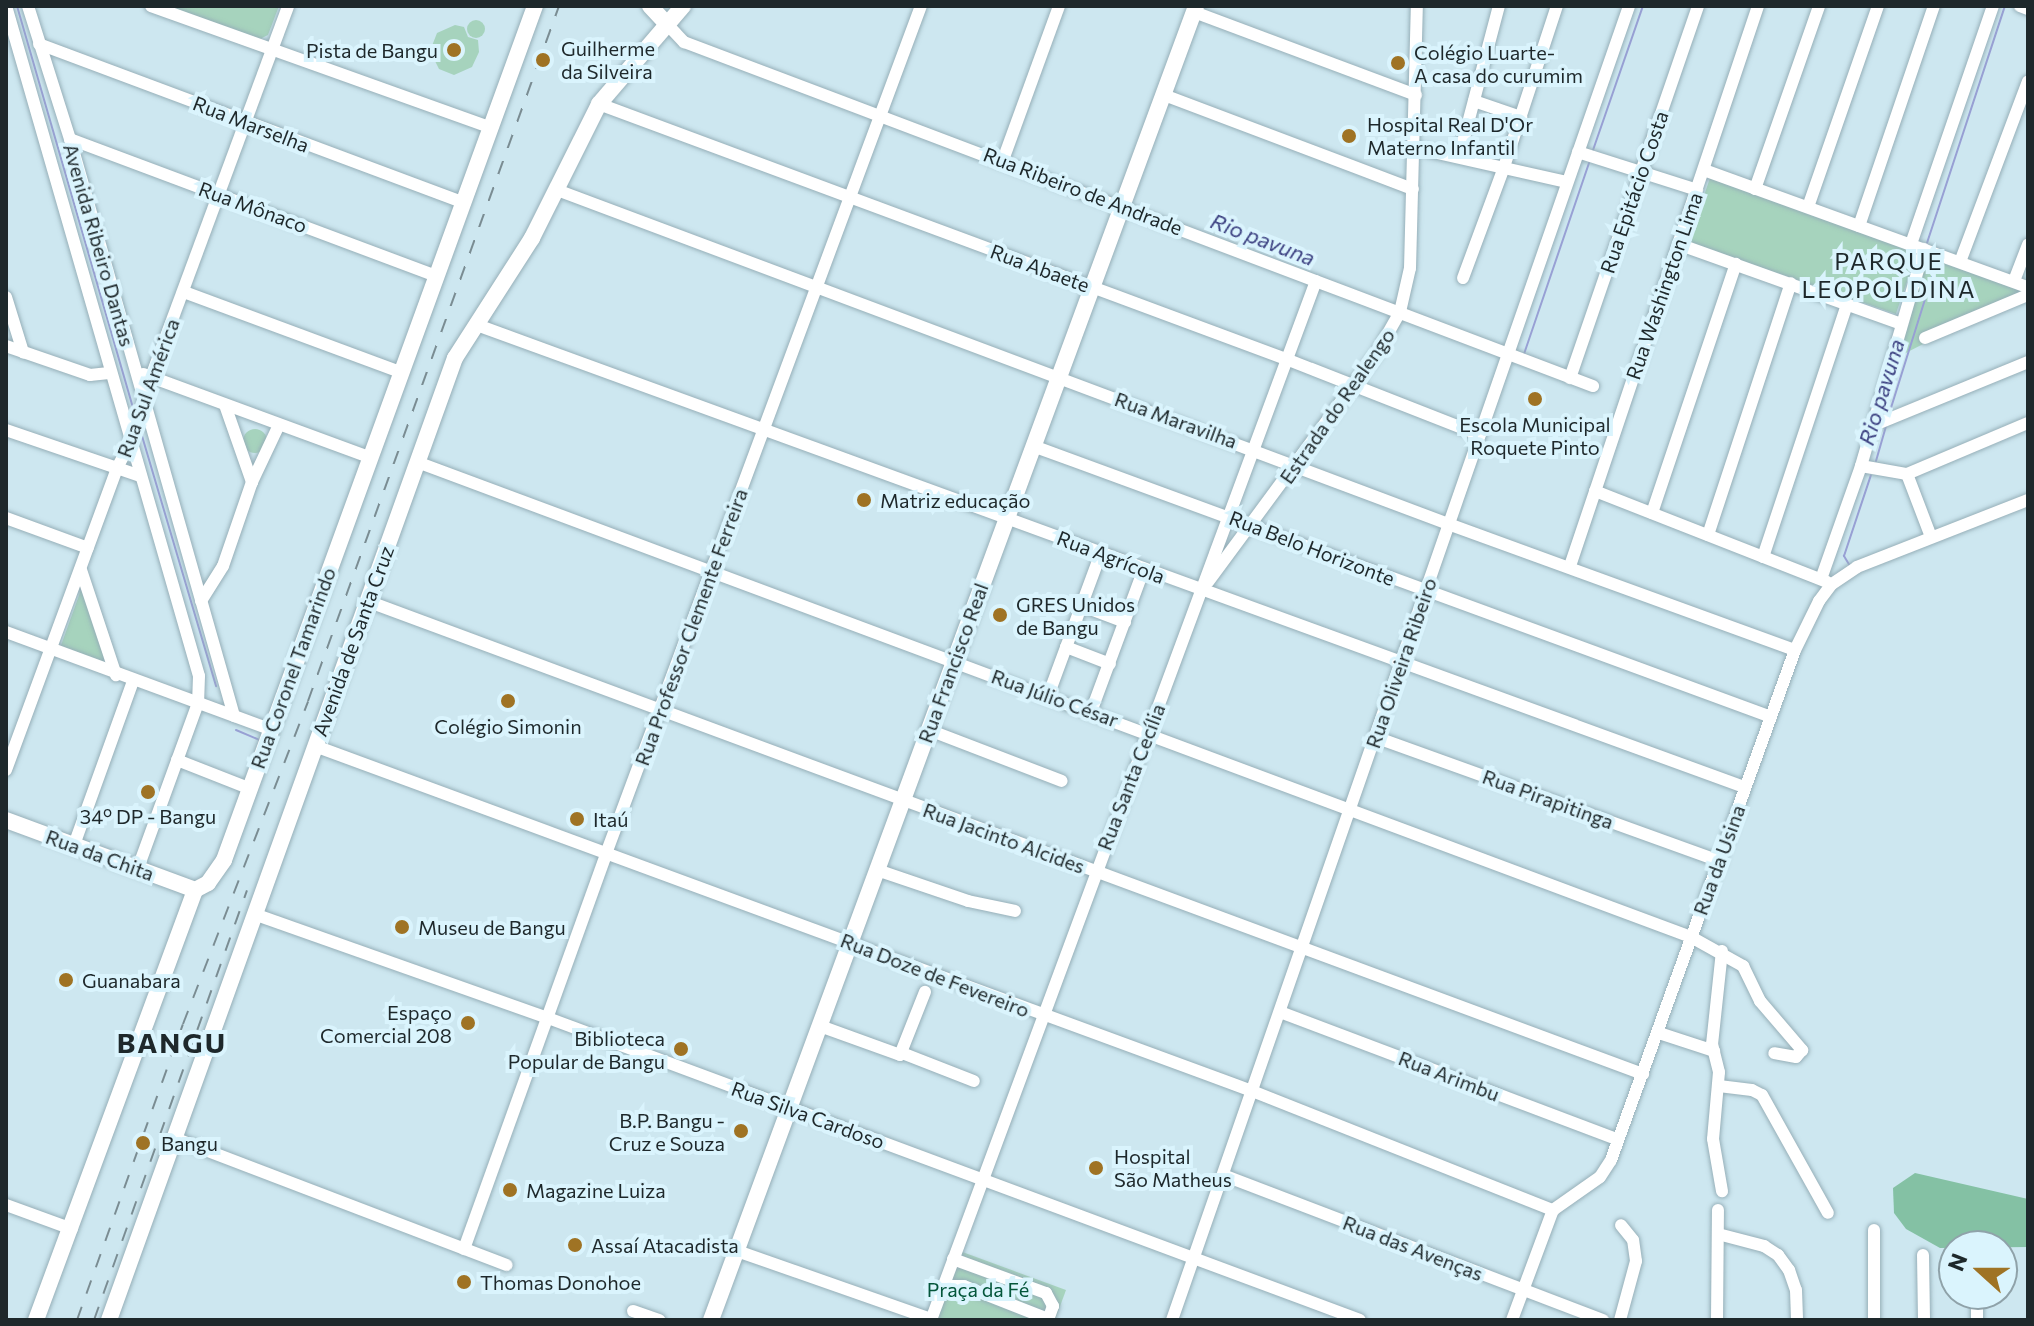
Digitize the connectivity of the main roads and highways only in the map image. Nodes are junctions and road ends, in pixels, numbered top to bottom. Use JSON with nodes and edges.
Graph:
{"nodes":[{"id":1,"x":535,"y":6,"type":"edge"},
{"id":2,"x":650,"y":6,"type":"edge"},
{"id":3,"x":683,"y":6,"type":"edge"},
{"id":4,"x":1195,"y":9,"type":"edge"},
{"id":5,"x":667,"y":24,"type":"junction"},
{"id":6,"x":6,"y":820,"type":"edge"},
{"id":7,"x":195,"y":890,"type":"junction"},
{"id":8,"x":36,"y":1320,"type":"edge"},
{"id":9,"x":109,"y":1320,"type":"edge"},
{"id":10,"x":711,"y":1320,"type":"edge"}],
"edges":[{"from":1,"to":7,"type":"main road","name":"Rua Coronel Tamarindo"},
{"from":2,"to":5,"type":"main road"},
{"from":3,"to":5,"type":"main road","name":"Avenida de Santa Cruz"},
{"from":4,"to":10,"type":"main road","name":"Rua Francisco Real"},
{"from":5,"to":9,"type":"main road","name":"Avenida de Santa Cruz"},
{"from":6,"to":7,"type":"main road","name":"Rua da Chita"},
{"from":7,"to":8,"type":"main road","name":"Rua Coronel Tamarindo"}]}
